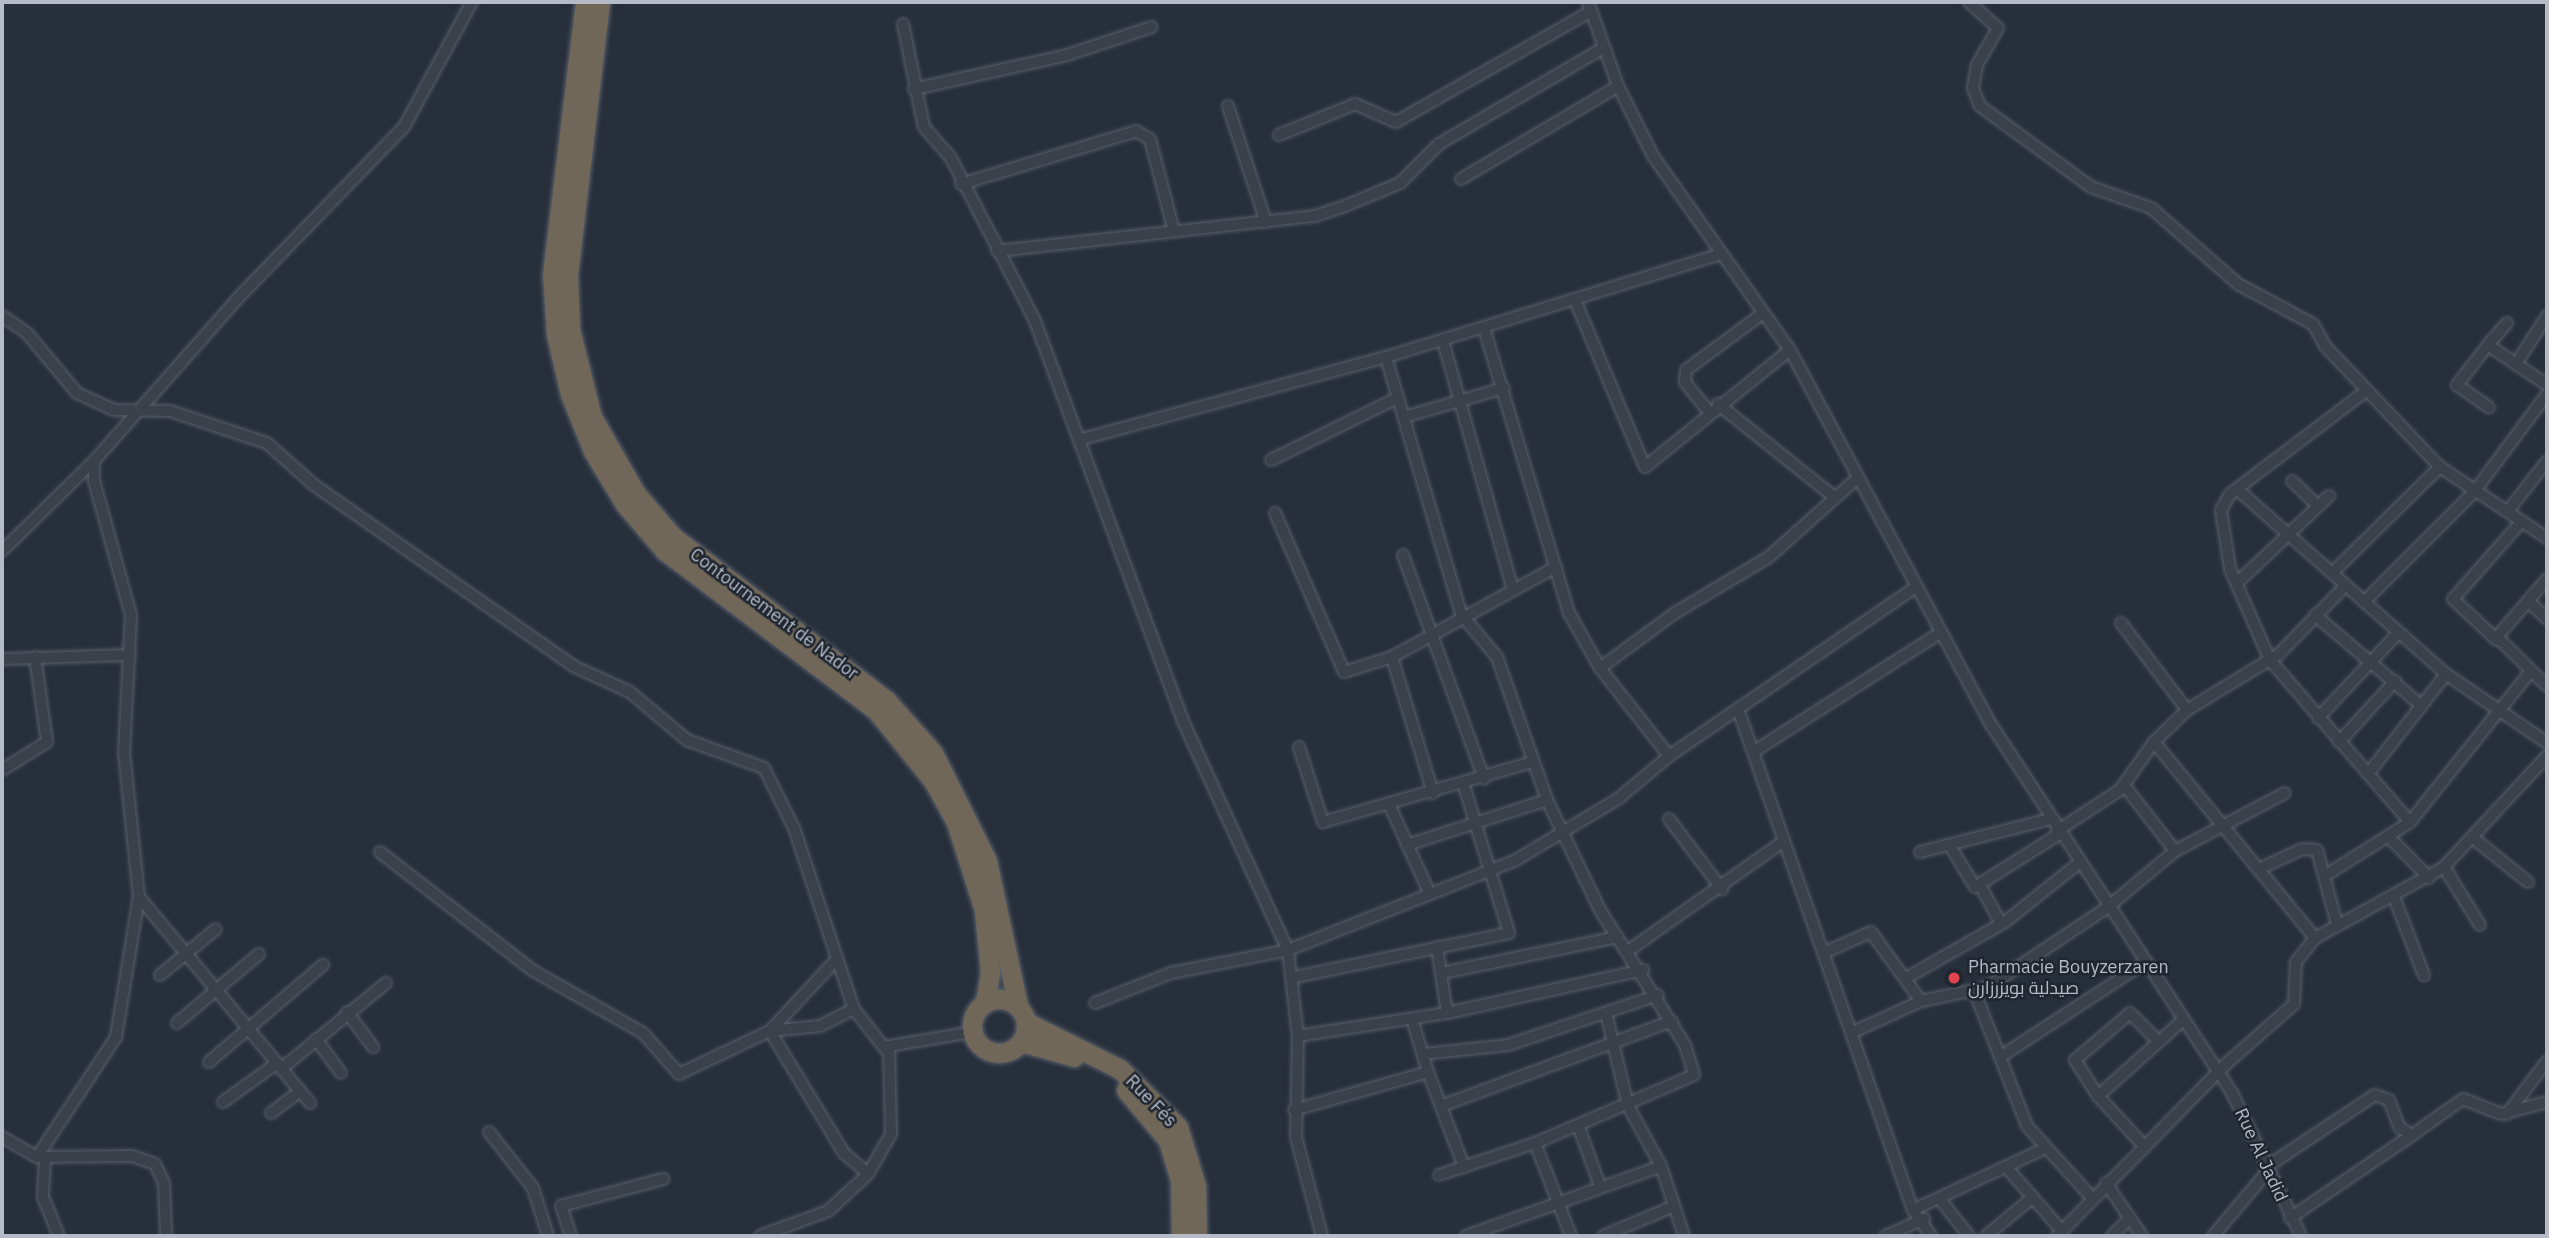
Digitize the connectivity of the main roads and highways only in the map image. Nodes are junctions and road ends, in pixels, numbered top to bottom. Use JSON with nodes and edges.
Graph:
{"nodes":[{"id":1,"x":585,"y":2,"type":"edge"},
{"id":2,"x":600,"y":2,"type":"edge"},
{"id":3,"x":985,"y":1003,"type":"junction"},
{"id":4,"x":1022,"y":1014,"type":"junction"},
{"id":5,"x":1022,"y":1042,"type":"junction"},
{"id":6,"x":1181,"y":1236,"type":"edge"},
{"id":7,"x":1197,"y":1236,"type":"edge"}],
"edges":[{"from":1,"to":3,"type":"highway","name":"Contournement de Nador"},
{"from":2,"to":4,"type":"highway","name":"Contournement de Nador"},
{"from":3,"to":4,"type":"highway"},
{"from":3,"to":5,"type":"highway"},
{"from":4,"to":5,"type":"highway"},
{"from":4,"to":7,"type":"highway","name":"Rue Fés"},
{"from":5,"to":6,"type":"highway","name":"Rue Fés"}]}
